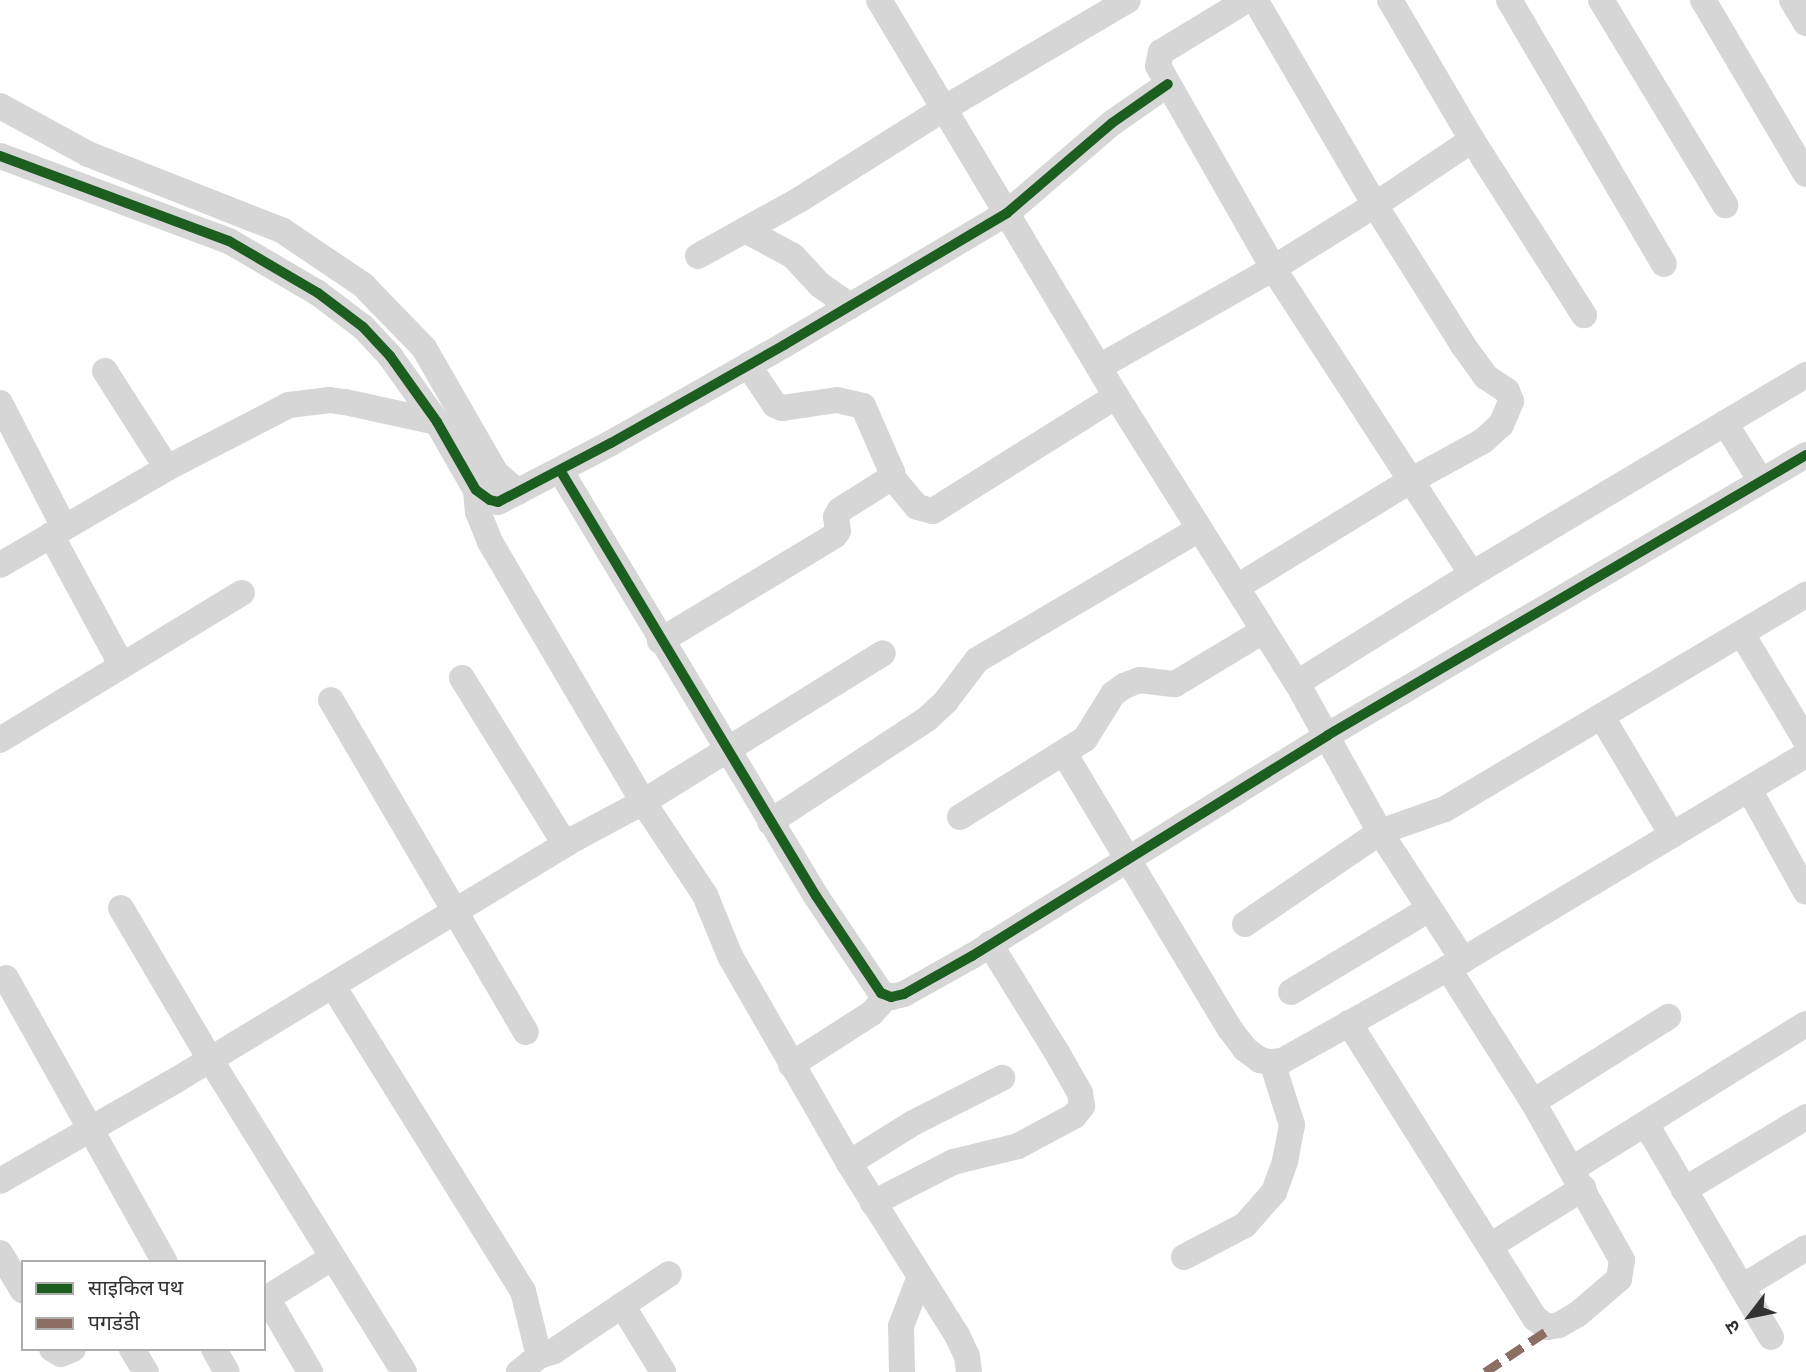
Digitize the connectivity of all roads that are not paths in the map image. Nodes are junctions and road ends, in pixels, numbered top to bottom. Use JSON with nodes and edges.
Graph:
{"nodes":[{"id":1,"x":879,"y":0,"type":"edge"},
{"id":2,"x":1128,"y":0,"type":"edge"},
{"id":3,"x":1247,"y":0,"type":"edge"},
{"id":4,"x":1255,"y":0,"type":"edge"},
{"id":5,"x":1390,"y":0,"type":"edge"},
{"id":6,"x":1509,"y":0,"type":"edge"},
{"id":7,"x":1601,"y":0,"type":"edge"},
{"id":8,"x":1703,"y":0,"type":"edge"},
{"id":9,"x":1792,"y":0,"type":"edge"},
{"id":10,"x":1218,"y":7,"type":"edge"},
{"id":11,"x":1806,"y":23,"type":"edge"},
{"id":12,"x":1168,"y":84,"type":"junction"},
{"id":13,"x":0,"y":106,"type":"edge"},
{"id":14,"x":945,"y":108,"type":"junction"},
{"id":15,"x":1472,"y":140,"type":"junction"},
{"id":16,"x":0,"y":156,"type":"edge"},
{"id":17,"x":1806,"y":173,"type":"edge"},
{"id":18,"x":1375,"y":205,"type":"junction"},
{"id":19,"x":1725,"y":205,"type":"dead end"},
{"id":20,"x":1007,"y":213,"type":"junction"},
{"id":21,"x":746,"y":230,"type":"junction"},
{"id":22,"x":698,"y":256,"type":"dead end"},
{"id":23,"x":1664,"y":264,"type":"dead end"},
{"id":24,"x":1273,"y":268,"type":"junction"},
{"id":25,"x":850,"y":306,"type":"junction"},
{"id":26,"x":1584,"y":315,"type":"dead end"},
{"id":27,"x":748,"y":365,"type":"junction"},
{"id":28,"x":1099,"y":367,"type":"junction"},
{"id":29,"x":104,"y":371,"type":"dead end"},
{"id":30,"x":1806,"y":375,"type":"edge"},
{"id":31,"x":1116,"y":396,"type":"junction"},
{"id":32,"x":0,"y":403,"type":"edge"},
{"id":33,"x":437,"y":422,"type":"junction"},
{"id":34,"x":1725,"y":423,"type":"junction"},
{"id":35,"x":1806,"y":455,"type":"edge"},
{"id":36,"x":167,"y":468,"type":"junction"},
{"id":37,"x":559,"y":470,"type":"junction"},
{"id":38,"x":891,"y":476,"type":"junction"},
{"id":39,"x":1410,"y":481,"type":"junction"},
{"id":40,"x":1761,"y":481,"type":"junction"},
{"id":41,"x":476,"y":490,"type":"junction"},
{"id":42,"x":518,"y":492,"type":"junction"},
{"id":43,"x":1199,"y":529,"type":"junction"},
{"id":44,"x":57,"y":531,"type":"junction"},
{"id":45,"x":0,"y":565,"type":"edge"},
{"id":46,"x":1472,"y":574,"type":"junction"},
{"id":47,"x":1237,"y":587,"type":"junction"},
{"id":48,"x":242,"y":593,"type":"dead end"},
{"id":49,"x":1806,"y":595,"type":"edge"},
{"id":50,"x":1263,"y":631,"type":"junction"},
{"id":51,"x":1742,"y":634,"type":"junction"},
{"id":52,"x":660,"y":641,"type":"junction"},
{"id":53,"x":883,"y":653,"type":"dead end"},
{"id":54,"x":121,"y":664,"type":"junction"},
{"id":55,"x":462,"y":678,"type":"dead end"},
{"id":56,"x":1297,"y":683,"type":"junction"},
{"id":57,"x":331,"y":700,"type":"dead end"},
{"id":58,"x":1601,"y":717,"type":"junction"},
{"id":59,"x":1328,"y":735,"type":"junction"},
{"id":60,"x":0,"y":740,"type":"edge"},
{"id":61,"x":1806,"y":741,"type":"edge"},
{"id":62,"x":726,"y":749,"type":"junction"},
{"id":63,"x":1065,"y":753,"type":"junction"},
{"id":64,"x":1806,"y":755,"type":"edge"},
{"id":65,"x":1750,"y":791,"type":"junction"},
{"id":66,"x":643,"y":802,"type":"junction"},
{"id":67,"x":960,"y":817,"type":"dead end"},
{"id":68,"x":770,"y":822,"type":"junction"},
{"id":69,"x":1380,"y":832,"type":"junction"},
{"id":70,"x":1672,"y":835,"type":"junction"},
{"id":71,"x":565,"y":845,"type":"junction"},
{"id":72,"x":1126,"y":858,"type":"junction"},
{"id":73,"x":1806,"y":892,"type":"edge"},
{"id":74,"x":121,"y":908,"type":"dead end"},
{"id":75,"x":1429,"y":909,"type":"junction"},
{"id":76,"x":454,"y":910,"type":"junction"},
{"id":77,"x":1245,"y":924,"type":"dead end"},
{"id":78,"x":990,"y":944,"type":"junction"},
{"id":79,"x":1455,"y":964,"type":"junction"},
{"id":80,"x":6,"y":978,"type":"dead end"},
{"id":81,"x":333,"y":986,"type":"junction"},
{"id":82,"x":1291,"y":992,"type":"dead end"},
{"id":83,"x":886,"y":997,"type":"junction"},
{"id":84,"x":1668,"y":1017,"type":"dead end"},
{"id":85,"x":1349,"y":1023,"type":"junction"},
{"id":86,"x":1806,"y":1024,"type":"edge"},
{"id":87,"x":526,"y":1031,"type":"dead end"},
{"id":88,"x":210,"y":1059,"type":"junction"},
{"id":89,"x":1272,"y":1062,"type":"junction"},
{"id":90,"x":791,"y":1065,"type":"junction"},
{"id":91,"x":1002,"y":1077,"type":"dead end"},
{"id":92,"x":1533,"y":1102,"type":"junction"},
{"id":93,"x":1806,"y":1117,"type":"edge"},
{"id":94,"x":1646,"y":1124,"type":"junction"},
{"id":95,"x":89,"y":1130,"type":"junction"},
{"id":96,"x":849,"y":1163,"type":"junction"},
{"id":97,"x":1578,"y":1178,"type":"junction"},
{"id":98,"x":0,"y":1181,"type":"edge"},
{"id":99,"x":1684,"y":1190,"type":"junction"},
{"id":100,"x":873,"y":1203,"type":"junction"},
{"id":101,"x":1490,"y":1246,"type":"junction"},
{"id":102,"x":1806,"y":1248,"type":"edge"},
{"id":103,"x":0,"y":1253,"type":"edge"},
{"id":104,"x":333,"y":1257,"type":"junction"},
{"id":105,"x":1184,"y":1257,"type":"dead end"},
{"id":106,"x":164,"y":1260,"type":"edge"},
{"id":107,"x":669,"y":1273,"type":"dead end"},
{"id":108,"x":919,"y":1279,"type":"junction"},
{"id":109,"x":21,"y":1287,"type":"edge"},
{"id":110,"x":1742,"y":1287,"type":"junction"},
{"id":111,"x":266,"y":1299,"type":"edge"},
{"id":112,"x":622,"y":1305,"type":"junction"},
{"id":113,"x":1772,"y":1337,"type":"dead end"},
{"id":114,"x":133,"y":1351,"type":"edge"},
{"id":115,"x":216,"y":1351,"type":"edge"},
{"id":116,"x":534,"y":1365,"type":"edge"},
{"id":117,"x":146,"y":1372,"type":"edge"},
{"id":118,"x":227,"y":1372,"type":"edge"},
{"id":119,"x":310,"y":1372,"type":"edge"},
{"id":120,"x":404,"y":1372,"type":"edge"},
{"id":121,"x":663,"y":1372,"type":"edge"},
{"id":122,"x":902,"y":1372,"type":"edge"},
{"id":123,"x":969,"y":1372,"type":"edge"}],
"edges":[{"from":1,"to":14,"type":"street"},
{"from":2,"to":14,"type":"street"},
{"from":3,"to":10,"type":"street"},
{"from":4,"to":18,"type":"street"},
{"from":5,"to":15,"type":"street"},
{"from":6,"to":23,"type":"street"},
{"from":7,"to":19,"type":"street"},
{"from":8,"to":17,"type":"street"},
{"from":9,"to":11,"type":"street"},
{"from":10,"to":12,"type":"street"},
{"from":12,"to":20,"type":"street"},
{"from":12,"to":24,"type":"street"},
{"from":13,"to":42,"type":"street"},
{"from":14,"to":20,"type":"street"},
{"from":14,"to":21,"type":"street"},
{"from":15,"to":18,"type":"street"},
{"from":15,"to":26,"type":"street"},
{"from":16,"to":33,"type":"street"},
{"from":18,"to":24,"type":"street"},
{"from":18,"to":39,"type":"street"},
{"from":20,"to":25,"type":"street"},
{"from":20,"to":28,"type":"street"},
{"from":21,"to":22,"type":"street"},
{"from":21,"to":25,"type":"street"},
{"from":24,"to":28,"type":"street"},
{"from":24,"to":39,"type":"street"},
{"from":25,"to":27,"type":"street"},
{"from":27,"to":37,"type":"street"},
{"from":27,"to":38,"type":"street"},
{"from":28,"to":31,"type":"street"},
{"from":29,"to":36,"type":"street"},
{"from":30,"to":34,"type":"street"},
{"from":31,"to":38,"type":"street"},
{"from":31,"to":43,"type":"street"},
{"from":32,"to":44,"type":"street"},
{"from":33,"to":36,"type":"street"},
{"from":33,"to":41,"type":"street"},
{"from":34,"to":40,"type":"street"},
{"from":34,"to":46,"type":"street"},
{"from":35,"to":40,"type":"street"},
{"from":36,"to":44,"type":"street"},
{"from":37,"to":42,"type":"street"},
{"from":37,"to":52,"type":"street"},
{"from":38,"to":52,"type":"street"},
{"from":39,"to":46,"type":"street"},
{"from":39,"to":47,"type":"street"},
{"from":40,"to":59,"type":"street"},
{"from":41,"to":42,"type":"street"},
{"from":41,"to":66,"type":"street"},
{"from":43,"to":47,"type":"street"},
{"from":43,"to":68,"type":"street"},
{"from":44,"to":45,"type":"street"},
{"from":44,"to":54,"type":"street"},
{"from":46,"to":56,"type":"street"},
{"from":47,"to":50,"type":"street"},
{"from":48,"to":54,"type":"street"},
{"from":49,"to":51,"type":"street"},
{"from":50,"to":56,"type":"street"},
{"from":50,"to":63,"type":"street"},
{"from":51,"to":58,"type":"street"},
{"from":51,"to":61,"type":"street"},
{"from":52,"to":62,"type":"street"},
{"from":53,"to":62,"type":"street"},
{"from":54,"to":60,"type":"street"},
{"from":55,"to":71,"type":"street"},
{"from":56,"to":59,"type":"street"},
{"from":57,"to":76,"type":"street"},
{"from":58,"to":69,"type":"street"},
{"from":58,"to":70,"type":"street"},
{"from":59,"to":69,"type":"street"},
{"from":59,"to":72,"type":"street"},
{"from":62,"to":66,"type":"street"},
{"from":62,"to":68,"type":"street"},
{"from":63,"to":67,"type":"street"},
{"from":63,"to":72,"type":"street"},
{"from":64,"to":65,"type":"street"},
{"from":65,"to":70,"type":"street"},
{"from":65,"to":73,"type":"street"},
{"from":66,"to":71,"type":"street"},
{"from":66,"to":90,"type":"street"},
{"from":68,"to":83,"type":"street"},
{"from":69,"to":75,"type":"street"},
{"from":69,"to":77,"type":"street"},
{"from":70,"to":79,"type":"street"},
{"from":71,"to":76,"type":"street"},
{"from":72,"to":78,"type":"street"},
{"from":72,"to":89,"type":"street"},
{"from":74,"to":88,"type":"street"},
{"from":75,"to":79,"type":"street"},
{"from":75,"to":82,"type":"street"},
{"from":76,"to":81,"type":"street"},
{"from":76,"to":87,"type":"street"},
{"from":78,"to":83,"type":"street"},
{"from":78,"to":100,"type":"street"},
{"from":79,"to":85,"type":"street"},
{"from":79,"to":92,"type":"street"},
{"from":80,"to":95,"type":"street"},
{"from":81,"to":88,"type":"street"},
{"from":81,"to":116,"type":"street"},
{"from":83,"to":90,"type":"street"},
{"from":84,"to":92,"type":"street"},
{"from":85,"to":89,"type":"street"},
{"from":85,"to":101,"type":"street"},
{"from":86,"to":94,"type":"street"},
{"from":88,"to":95,"type":"street"},
{"from":88,"to":104,"type":"street"},
{"from":89,"to":105,"type":"street"},
{"from":90,"to":96,"type":"street"},
{"from":91,"to":96,"type":"street"},
{"from":92,"to":97,"type":"street"},
{"from":93,"to":99,"type":"street"},
{"from":94,"to":97,"type":"street"},
{"from":94,"to":99,"type":"street"},
{"from":95,"to":98,"type":"street"},
{"from":95,"to":106,"type":"street"},
{"from":96,"to":100,"type":"street"},
{"from":97,"to":101,"type":"street"},
{"from":97,"to":101,"type":"street"},
{"from":99,"to":110,"type":"street"},
{"from":100,"to":108,"type":"street"},
{"from":102,"to":110,"type":"street"},
{"from":103,"to":109,"type":"street"},
{"from":104,"to":111,"type":"street"},
{"from":104,"to":120,"type":"street"},
{"from":107,"to":112,"type":"street"},
{"from":108,"to":122,"type":"street"},
{"from":108,"to":123,"type":"street"},
{"from":110,"to":113,"type":"street"},
{"from":111,"to":119,"type":"street"},
{"from":112,"to":116,"type":"street"},
{"from":112,"to":121,"type":"street"},
{"from":114,"to":117,"type":"street"},
{"from":115,"to":118,"type":"street"}]}
